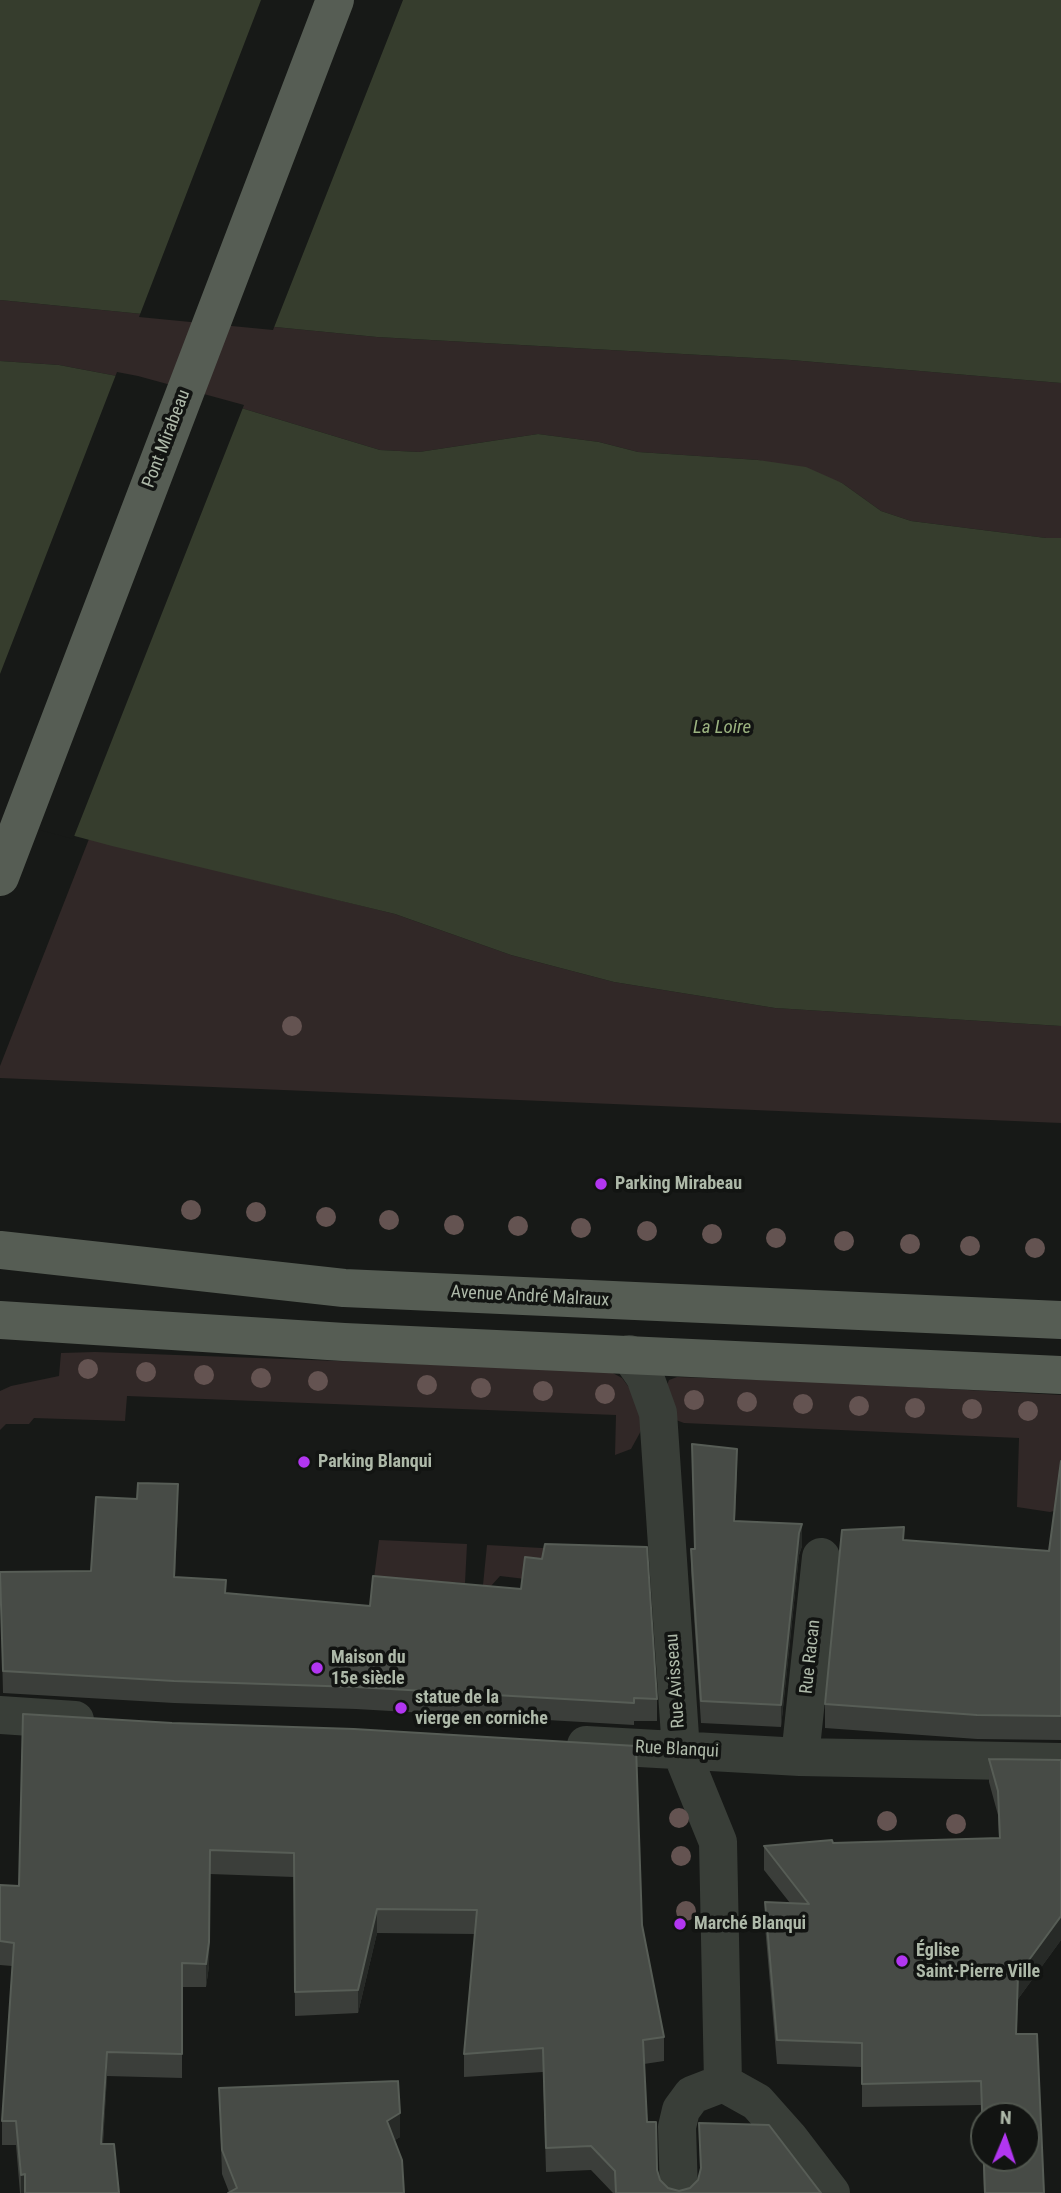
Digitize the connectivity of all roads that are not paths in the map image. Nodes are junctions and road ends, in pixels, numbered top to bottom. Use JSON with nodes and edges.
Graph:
{"nodes":[{"id":1,"x":335,"y":0,"type":"edge"},
{"id":2,"x":0,"y":877,"type":"edge"},
{"id":3,"x":0,"y":1250,"type":"edge"},
{"id":4,"x":0,"y":1320,"type":"edge"},
{"id":5,"x":1061,"y":1320,"type":"edge"},
{"id":6,"x":629,"y":1354,"type":"junction"},
{"id":7,"x":1061,"y":1375,"type":"edge"},
{"id":8,"x":821,"y":1557,"type":"dead end"},
{"id":9,"x":0,"y":1715,"type":"edge"},
{"id":10,"x":106,"y":1721,"type":"edge"},
{"id":11,"x":557,"y":1743,"type":"edge"},
{"id":12,"x":681,"y":1751,"type":"junction"},
{"id":13,"x":800,"y":1757,"type":"junction"},
{"id":14,"x":1061,"y":1762,"type":"edge"},
{"id":15,"x":723,"y":2083,"type":"junction"},
{"id":16,"x":679,"y":2193,"type":"edge"},
{"id":17,"x":831,"y":2193,"type":"edge"}],
"edges":[{"from":1,"to":2,"type":"main road","name":"Pont Mirabeau"},
{"from":3,"to":5,"type":"main road","name":"Avenue André Malraux"},
{"from":4,"to":6,"type":"main road"},
{"from":6,"to":7,"type":"main road"},
{"from":6,"to":12,"type":"street","name":"Rue Avisseau"},
{"from":8,"to":13,"type":"street","name":"Rue Racan"},
{"from":9,"to":10,"type":"street"},
{"from":11,"to":12,"type":"street","name":"Rue Blanqui"},
{"from":12,"to":13,"type":"street","name":"Rue Blanqui"},
{"from":12,"to":15,"type":"street","name":"Rue Avisseau"},
{"from":13,"to":14,"type":"street","name":"Rue Blanqui"},
{"from":15,"to":16,"type":"street"},
{"from":15,"to":17,"type":"street"}]}
